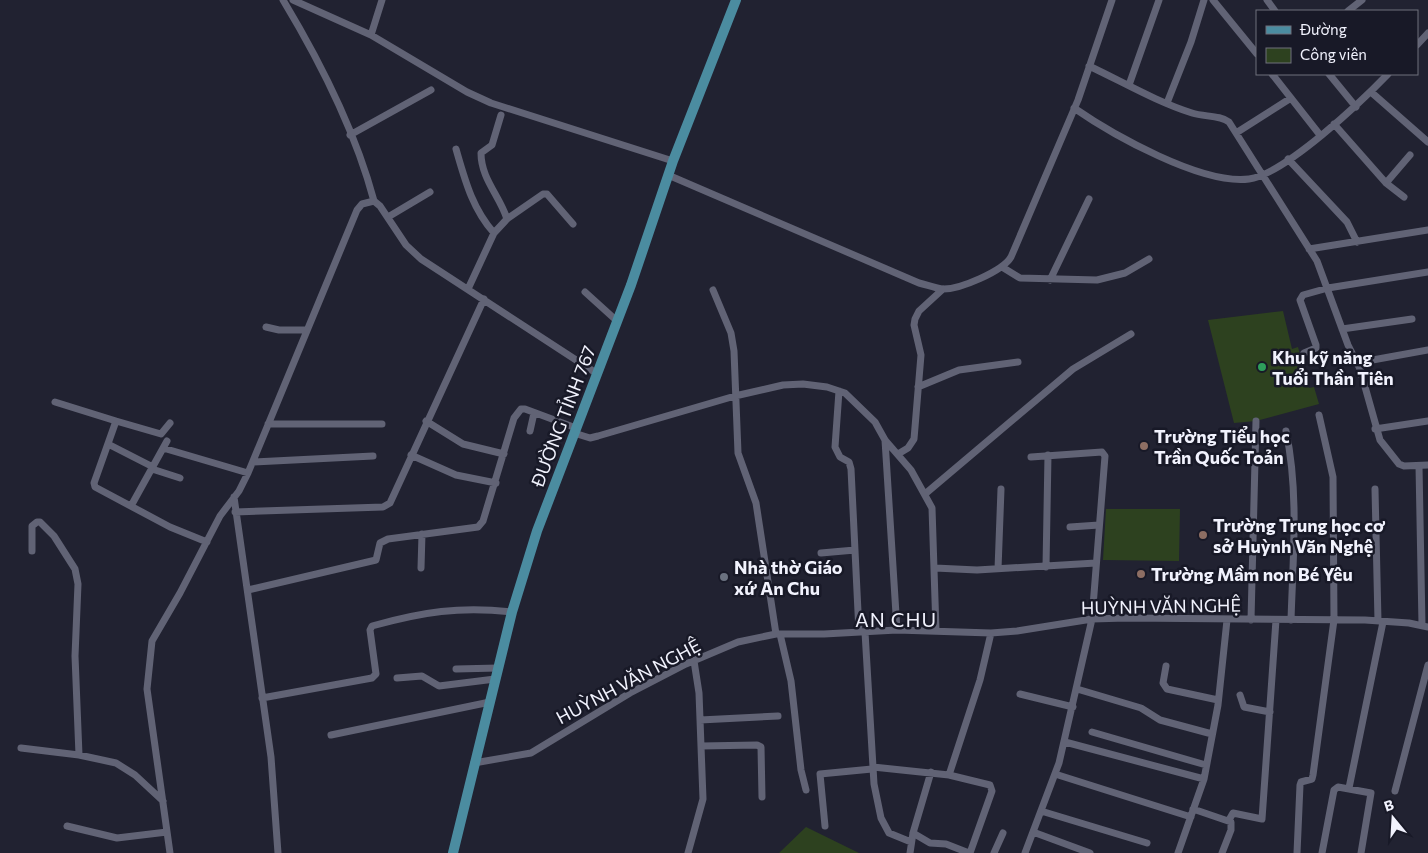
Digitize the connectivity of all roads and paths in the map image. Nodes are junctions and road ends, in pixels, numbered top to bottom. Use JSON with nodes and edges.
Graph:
{"nodes":[{"id":1,"x":283,"y":0,"type":"edge"},
{"id":2,"x":292,"y":0,"type":"edge"},
{"id":3,"x":382,"y":0,"type":"edge"},
{"id":4,"x":736,"y":0,"type":"edge"},
{"id":5,"x":1112,"y":0,"type":"edge"},
{"id":6,"x":1159,"y":0,"type":"edge"},
{"id":7,"x":1204,"y":0,"type":"edge"},
{"id":8,"x":1213,"y":0,"type":"edge"},
{"id":9,"x":1362,"y":0,"type":"edge"},
{"id":10,"x":1349,"y":10,"type":"edge"},
{"id":11,"x":1428,"y":34,"type":"edge"},
{"id":12,"x":371,"y":35,"type":"junction"},
{"id":13,"x":1418,"y":44,"type":"edge"},
{"id":14,"x":1256,"y":53,"type":"edge"},
{"id":15,"x":1089,"y":66,"type":"junction"},
{"id":16,"x":1273,"y":75,"type":"edge"},
{"id":17,"x":1330,"y":75,"type":"edge"},
{"id":18,"x":1387,"y":75,"type":"edge"},
{"id":19,"x":1129,"y":85,"type":"junction"},
{"id":20,"x":431,"y":90,"type":"dead end"},
{"id":21,"x":1371,"y":92,"type":"junction"},
{"id":22,"x":1292,"y":98,"type":"junction"},
{"id":23,"x":1167,"y":103,"type":"junction"},
{"id":24,"x":1356,"y":106,"type":"junction"},
{"id":25,"x":1074,"y":108,"type":"junction"},
{"id":26,"x":501,"y":115,"type":"dead end"},
{"id":27,"x":1334,"y":124,"type":"junction"},
{"id":28,"x":1236,"y":133,"type":"junction"},
{"id":29,"x":350,"y":135,"type":"junction"},
{"id":30,"x":1320,"y":135,"type":"junction"},
{"id":31,"x":1428,"y":142,"type":"edge"},
{"id":32,"x":456,"y":149,"type":"dead end"},
{"id":33,"x":1410,"y":155,"type":"dead end"},
{"id":34,"x":1288,"y":159,"type":"junction"},
{"id":35,"x":673,"y":161,"type":"junction"},
{"id":36,"x":668,"y":175,"type":"junction"},
{"id":37,"x":1263,"y":175,"type":"junction"},
{"id":38,"x":1386,"y":183,"type":"junction"},
{"id":39,"x":430,"y":192,"type":"dead end"},
{"id":40,"x":1404,"y":197,"type":"dead end"},
{"id":41,"x":1089,"y":199,"type":"dead end"},
{"id":42,"x":374,"y":201,"type":"junction"},
{"id":43,"x":388,"y":217,"type":"junction"},
{"id":44,"x":507,"y":219,"type":"junction"},
{"id":45,"x":573,"y":224,"type":"dead end"},
{"id":46,"x":1428,"y":230,"type":"edge"},
{"id":47,"x":494,"y":233,"type":"junction"},
{"id":48,"x":1357,"y":242,"type":"junction"},
{"id":49,"x":1310,"y":249,"type":"junction"},
{"id":50,"x":1148,"y":259,"type":"dead end"},
{"id":51,"x":1002,"y":267,"type":"junction"},
{"id":52,"x":1428,"y":272,"type":"edge"},
{"id":53,"x":1050,"y":280,"type":"junction"},
{"id":54,"x":468,"y":288,"type":"junction"},
{"id":55,"x":1328,"y":288,"type":"junction"},
{"id":56,"x":943,"y":289,"type":"junction"},
{"id":57,"x":713,"y":290,"type":"dead end"},
{"id":58,"x":585,"y":292,"type":"dead end"},
{"id":59,"x":484,"y":299,"type":"junction"},
{"id":60,"x":1412,"y":319,"type":"dead end"},
{"id":61,"x":617,"y":321,"type":"junction"},
{"id":62,"x":266,"y":326,"type":"dead end"},
{"id":63,"x":1342,"y":329,"type":"junction"},
{"id":64,"x":306,"y":330,"type":"junction"},
{"id":65,"x":1131,"y":334,"type":"dead end"},
{"id":66,"x":1428,"y":350,"type":"edge"},
{"id":67,"x":1304,"y":353,"type":"dead end"},
{"id":68,"x":1018,"y":362,"type":"dead end"},
{"id":69,"x":1356,"y":363,"type":"junction"},
{"id":70,"x":596,"y":373,"type":"junction"},
{"id":71,"x":918,"y":387,"type":"junction"},
{"id":72,"x":838,"y":391,"type":"junction"},
{"id":73,"x":735,"y":396,"type":"junction"},
{"id":74,"x":56,"y":402,"type":"dead end"},
{"id":75,"x":534,"y":413,"type":"junction"},
{"id":76,"x":1319,"y":415,"type":"dead end"},
{"id":77,"x":116,"y":421,"type":"junction"},
{"id":78,"x":426,"y":421,"type":"junction"},
{"id":79,"x":1256,"y":421,"type":"dead end"},
{"id":80,"x":1428,"y":421,"type":"edge"},
{"id":81,"x":170,"y":423,"type":"dead end"},
{"id":82,"x":268,"y":424,"type":"junction"},
{"id":83,"x":382,"y":424,"type":"dead end"},
{"id":84,"x":1375,"y":429,"type":"junction"},
{"id":85,"x":530,"y":430,"type":"dead end"},
{"id":86,"x":575,"y":430,"type":"junction"},
{"id":87,"x":1286,"y":430,"type":"dead end"},
{"id":88,"x":885,"y":440,"type":"junction"},
{"id":89,"x":167,"y":441,"type":"dead end"},
{"id":90,"x":108,"y":444,"type":"junction"},
{"id":91,"x":163,"y":448,"type":"junction"},
{"id":92,"x":504,"y":454,"type":"junction"},
{"id":93,"x":898,"y":454,"type":"junction"},
{"id":94,"x":411,"y":455,"type":"junction"},
{"id":95,"x":1048,"y":455,"type":"junction"},
{"id":96,"x":373,"y":456,"type":"dead end"},
{"id":97,"x":1031,"y":457,"type":"dead end"},
{"id":98,"x":253,"y":462,"type":"junction"},
{"id":99,"x":1428,"y":465,"type":"edge"},
{"id":100,"x":1420,"y":466,"type":"junction"},
{"id":101,"x":152,"y":468,"type":"junction"},
{"id":102,"x":248,"y":473,"type":"junction"},
{"id":103,"x":180,"y":478,"type":"dead end"},
{"id":104,"x":496,"y":483,"type":"junction"},
{"id":105,"x":1001,"y":489,"type":"dead end"},
{"id":106,"x":1375,"y":489,"type":"dead end"},
{"id":107,"x":925,"y":494,"type":"junction"},
{"id":108,"x":234,"y":497,"type":"junction"},
{"id":109,"x":131,"y":506,"type":"junction"},
{"id":110,"x":235,"y":512,"type":"junction"},
{"id":111,"x":1099,"y":525,"type":"junction"},
{"id":112,"x":1070,"y":527,"type":"dead end"},
{"id":113,"x":422,"y":534,"type":"junction"},
{"id":114,"x":207,"y":542,"type":"junction"},
{"id":115,"x":855,"y":550,"type":"junction"},
{"id":116,"x":32,"y":551,"type":"dead end"},
{"id":117,"x":821,"y":553,"type":"dead end"},
{"id":118,"x":1096,"y":563,"type":"junction"},
{"id":119,"x":1046,"y":567,"type":"junction"},
{"id":120,"x":421,"y":568,"type":"dead end"},
{"id":121,"x":935,"y":568,"type":"junction"},
{"id":122,"x":998,"y":569,"type":"junction"},
{"id":123,"x":1425,"y":571,"type":"edge"},
{"id":124,"x":248,"y":590,"type":"junction"},
{"id":125,"x":512,"y":612,"type":"junction"},
{"id":126,"x":1092,"y":619,"type":"junction"},
{"id":127,"x":1227,"y":620,"type":"junction"},
{"id":128,"x":1252,"y":620,"type":"junction"},
{"id":129,"x":1276,"y":620,"type":"junction"},
{"id":130,"x":1291,"y":620,"type":"junction"},
{"id":131,"x":1334,"y":620,"type":"junction"},
{"id":132,"x":1381,"y":621,"type":"junction"},
{"id":133,"x":1425,"y":626,"type":"edge"},
{"id":134,"x":897,"y":630,"type":"junction"},
{"id":135,"x":936,"y":630,"type":"junction"},
{"id":136,"x":862,"y":632,"type":"junction"},
{"id":137,"x":991,"y":633,"type":"junction"},
{"id":138,"x":778,"y":634,"type":"junction"},
{"id":139,"x":694,"y":660,"type":"junction"},
{"id":140,"x":1428,"y":665,"type":"edge"},
{"id":141,"x":1166,"y":666,"type":"dead end"},
{"id":142,"x":498,"y":668,"type":"junction"},
{"id":143,"x":456,"y":669,"type":"dead end"},
{"id":144,"x":397,"y":678,"type":"dead end"},
{"id":145,"x":495,"y":679,"type":"junction"},
{"id":146,"x":1077,"y":689,"type":"junction"},
{"id":147,"x":1020,"y":694,"type":"dead end"},
{"id":148,"x":1240,"y":695,"type":"dead end"},
{"id":149,"x":262,"y":698,"type":"junction"},
{"id":150,"x":1218,"y":700,"type":"junction"},
{"id":151,"x":490,"y":702,"type":"junction"},
{"id":152,"x":1073,"y":707,"type":"junction"},
{"id":153,"x":1270,"y":712,"type":"junction"},
{"id":154,"x":778,"y":716,"type":"dead end"},
{"id":155,"x":700,"y":720,"type":"junction"},
{"id":156,"x":1092,"y":732,"type":"dead end"},
{"id":157,"x":1212,"y":734,"type":"junction"},
{"id":158,"x":331,"y":736,"type":"dead end"},
{"id":159,"x":1064,"y":742,"type":"junction"},
{"id":160,"x":701,"y":746,"type":"junction"},
{"id":161,"x":21,"y":748,"type":"dead end"},
{"id":162,"x":79,"y":755,"type":"junction"},
{"id":163,"x":474,"y":763,"type":"junction"},
{"id":164,"x":1206,"y":765,"type":"junction"},
{"id":165,"x":872,"y":768,"type":"junction"},
{"id":166,"x":931,"y":772,"type":"junction"},
{"id":167,"x":1055,"y":774,"type":"junction"},
{"id":168,"x":949,"y":775,"type":"junction"},
{"id":169,"x":1204,"y":779,"type":"junction"},
{"id":170,"x":1349,"y":788,"type":"junction"},
{"id":171,"x":806,"y":790,"type":"dead end"},
{"id":172,"x":1395,"y":791,"type":"dead end"},
{"id":173,"x":762,"y":798,"type":"dead end"},
{"id":174,"x":163,"y":801,"type":"junction"},
{"id":175,"x":1193,"y":809,"type":"junction"},
{"id":176,"x":1041,"y":811,"type":"junction"},
{"id":177,"x":1191,"y":817,"type":"junction"},
{"id":178,"x":1229,"y":820,"type":"junction"},
{"id":179,"x":67,"y":826,"type":"dead end"},
{"id":180,"x":825,"y":826,"type":"dead end"},
{"id":181,"x":167,"y":832,"type":"junction"},
{"id":182,"x":1033,"y":832,"type":"junction"},
{"id":183,"x":913,"y":833,"type":"junction"},
{"id":184,"x":1002,"y":833,"type":"dead end"},
{"id":185,"x":911,"y":842,"type":"junction"},
{"id":186,"x":1147,"y":843,"type":"dead end"},
{"id":187,"x":170,"y":853,"type":"edge"},
{"id":188,"x":278,"y":853,"type":"edge"},
{"id":189,"x":453,"y":853,"type":"edge"},
{"id":190,"x":688,"y":853,"type":"edge"},
{"id":191,"x":910,"y":853,"type":"edge"},
{"id":192,"x":970,"y":853,"type":"edge"},
{"id":193,"x":994,"y":853,"type":"edge"},
{"id":194,"x":1025,"y":853,"type":"edge"},
{"id":195,"x":1090,"y":853,"type":"edge"},
{"id":196,"x":1178,"y":853,"type":"edge"},
{"id":197,"x":1222,"y":853,"type":"edge"},
{"id":198,"x":1297,"y":853,"type":"edge"},
{"id":199,"x":1322,"y":853,"type":"edge"},
{"id":200,"x":1361,"y":853,"type":"edge"}],
"edges":[{"from":1,"to":29,"type":"street"},
{"from":2,"to":12,"type":"street"},
{"from":3,"to":12,"type":"street"},
{"from":4,"to":35,"type":"main road","name":"ĐƯỜNG TỈNH 767"},
{"from":5,"to":15,"type":"street"},
{"from":6,"to":19,"type":"street"},
{"from":7,"to":23,"type":"street"},
{"from":8,"to":14,"type":"street"},
{"from":9,"to":10,"type":"street"},
{"from":11,"to":13,"type":"street"},
{"from":12,"to":35,"type":"street"},
{"from":15,"to":19,"type":"street"},
{"from":15,"to":25,"type":"street"},
{"from":16,"to":22,"type":"street"},
{"from":17,"to":24,"type":"street"},
{"from":18,"to":21,"type":"street"},
{"from":19,"to":23,"type":"street"},
{"from":20,"to":29,"type":"street"},
{"from":21,"to":24,"type":"street"},
{"from":21,"to":31,"type":"street"},
{"from":22,"to":28,"type":"street"},
{"from":22,"to":30,"type":"street"},
{"from":23,"to":28,"type":"street"},
{"from":24,"to":27,"type":"street"},
{"from":25,"to":37,"type":"street"},
{"from":25,"to":51,"type":"street"},
{"from":26,"to":44,"type":"street"},
{"from":27,"to":30,"type":"street"},
{"from":27,"to":38,"type":"street"},
{"from":28,"to":37,"type":"street"},
{"from":29,"to":42,"type":"street"},
{"from":30,"to":34,"type":"street"},
{"from":32,"to":47,"type":"street"},
{"from":33,"to":38,"type":"street"},
{"from":34,"to":37,"type":"street"},
{"from":34,"to":48,"type":"street"},
{"from":35,"to":36,"type":"main road","name":"ĐƯỜNG TỈNH 767"},
{"from":36,"to":56,"type":"street"},
{"from":36,"to":61,"type":"main road","name":"ĐƯỜNG TỈNH 767"},
{"from":37,"to":49,"type":"street"},
{"from":38,"to":40,"type":"street"},
{"from":39,"to":43,"type":"street"},
{"from":41,"to":53,"type":"street"},
{"from":42,"to":43,"type":"street"},
{"from":42,"to":64,"type":"street"},
{"from":43,"to":54,"type":"street"},
{"from":44,"to":45,"type":"street"},
{"from":44,"to":47,"type":"street"},
{"from":46,"to":48,"type":"street"},
{"from":47,"to":54,"type":"street"},
{"from":48,"to":49,"type":"street"},
{"from":49,"to":55,"type":"street"},
{"from":50,"to":53,"type":"street"},
{"from":51,"to":53,"type":"street"},
{"from":51,"to":56,"type":"street"},
{"from":52,"to":55,"type":"street"},
{"from":54,"to":59,"type":"street"},
{"from":55,"to":63,"type":"street"},
{"from":55,"to":67,"type":"street"},
{"from":56,"to":71,"type":"street"},
{"from":57,"to":73,"type":"street"},
{"from":58,"to":61,"type":"street"},
{"from":59,"to":70,"type":"street"},
{"from":59,"to":78,"type":"street"},
{"from":60,"to":63,"type":"street"},
{"from":61,"to":70,"type":"main road","name":"ĐƯỜNG TỈNH 767"},
{"from":62,"to":64,"type":"street"},
{"from":63,"to":69,"type":"street"},
{"from":64,"to":82,"type":"street"},
{"from":65,"to":107,"type":"street"},
{"from":66,"to":69,"type":"street"},
{"from":68,"to":71,"type":"street"},
{"from":69,"to":84,"type":"street"},
{"from":70,"to":86,"type":"main road","name":"ĐƯỜNG TỈNH 767"},
{"from":71,"to":93,"type":"street"},
{"from":72,"to":73,"type":"street"},
{"from":72,"to":88,"type":"street"},
{"from":72,"to":115,"type":"street"},
{"from":73,"to":86,"type":"street"},
{"from":73,"to":138,"type":"street"},
{"from":74,"to":77,"type":"street"},
{"from":75,"to":85,"type":"street"},
{"from":75,"to":86,"type":"street"},
{"from":75,"to":92,"type":"street"},
{"from":76,"to":131,"type":"street"},
{"from":77,"to":81,"type":"street"},
{"from":77,"to":90,"type":"street"},
{"from":78,"to":92,"type":"street"},
{"from":78,"to":94,"type":"street"},
{"from":79,"to":128,"type":"street"},
{"from":80,"to":84,"type":"street"},
{"from":82,"to":83,"type":"street"},
{"from":82,"to":98,"type":"street"},
{"from":84,"to":100,"type":"street"},
{"from":86,"to":125,"type":"main road","name":"ĐƯỜNG TỈNH 767"},
{"from":87,"to":130,"type":"street"},
{"from":88,"to":93,"type":"street"},
{"from":88,"to":134,"type":"street"},
{"from":89,"to":91,"type":"street"},
{"from":90,"to":101,"type":"street"},
{"from":90,"to":109,"type":"street"},
{"from":91,"to":101,"type":"street"},
{"from":91,"to":102,"type":"street"},
{"from":92,"to":104,"type":"street"},
{"from":93,"to":107,"type":"street"},
{"from":94,"to":104,"type":"street"},
{"from":94,"to":110,"type":"street"},
{"from":95,"to":97,"type":"street"},
{"from":95,"to":111,"type":"street"},
{"from":95,"to":119,"type":"street"},
{"from":96,"to":98,"type":"street"},
{"from":98,"to":102,"type":"street"},
{"from":99,"to":100,"type":"street"},
{"from":100,"to":123,"type":"street"},
{"from":101,"to":103,"type":"street"},
{"from":101,"to":109,"type":"street"},
{"from":102,"to":108,"type":"street"},
{"from":104,"to":113,"type":"street"},
{"from":105,"to":122,"type":"street"},
{"from":106,"to":132,"type":"street"},
{"from":107,"to":121,"type":"street"},
{"from":108,"to":110,"type":"street"},
{"from":108,"to":114,"type":"street"},
{"from":109,"to":114,"type":"street"},
{"from":110,"to":124,"type":"street"},
{"from":111,"to":112,"type":"street"},
{"from":111,"to":118,"type":"street"},
{"from":113,"to":120,"type":"street"},
{"from":113,"to":124,"type":"street"},
{"from":114,"to":174,"type":"street"},
{"from":115,"to":117,"type":"street"},
{"from":115,"to":136,"type":"street"},
{"from":116,"to":162,"type":"street"},
{"from":118,"to":119,"type":"street"},
{"from":118,"to":126,"type":"street"},
{"from":119,"to":122,"type":"street"},
{"from":121,"to":122,"type":"street"},
{"from":121,"to":135,"type":"street"},
{"from":123,"to":133,"type":"street"},
{"from":124,"to":149,"type":"street"},
{"from":125,"to":142,"type":"main road","name":"ĐƯỜNG TỈNH 767"},
{"from":125,"to":149,"type":"street"},
{"from":126,"to":127,"type":"street","name":"HUỲNH VĂN NGHỆ"},
{"from":126,"to":137,"type":"street","name":"HUỲNH VĂN NGHỆ"},
{"from":126,"to":146,"type":"street"},
{"from":127,"to":128,"type":"street","name":"HUỲNH VĂN NGHỆ"},
{"from":127,"to":150,"type":"street"},
{"from":128,"to":129,"type":"street","name":"HUỲNH VĂN NGHỆ"},
{"from":129,"to":130,"type":"street","name":"HUỲNH VĂN NGHỆ"},
{"from":129,"to":153,"type":"street"},
{"from":130,"to":131,"type":"street","name":"HUỲNH VĂN NGHỆ"},
{"from":131,"to":132,"type":"street","name":"HUỲNH VĂN NGHỆ"},
{"from":131,"to":198,"type":"street"},
{"from":132,"to":133,"type":"street","name":"HUỲNH VĂN NGHỆ"},
{"from":132,"to":170,"type":"street"},
{"from":134,"to":135,"type":"street","name":"HUỲNH VĂN NGHỆ"},
{"from":134,"to":136,"type":"street","name":"HUỲNH VĂN NGHỆ"},
{"from":135,"to":137,"type":"street","name":"HUỲNH VĂN NGHỆ"},
{"from":136,"to":138,"type":"street","name":"HUỲNH VĂN NGHỆ"},
{"from":136,"to":165,"type":"street"},
{"from":137,"to":168,"type":"street"},
{"from":138,"to":139,"type":"street","name":"HUỲNH VĂN NGHỆ"},
{"from":138,"to":171,"type":"street"},
{"from":139,"to":155,"type":"street"},
{"from":139,"to":163,"type":"street","name":"HUỲNH VĂN NGHỆ"},
{"from":140,"to":172,"type":"street"},
{"from":141,"to":150,"type":"street"},
{"from":142,"to":143,"type":"street"},
{"from":142,"to":145,"type":"main road","name":"ĐƯỜNG TỈNH 767"},
{"from":144,"to":145,"type":"street"},
{"from":145,"to":151,"type":"main road","name":"ĐƯỜNG TỈNH 767"},
{"from":146,"to":152,"type":"street"},
{"from":146,"to":157,"type":"street"},
{"from":147,"to":152,"type":"street"},
{"from":148,"to":153,"type":"street"},
{"from":149,"to":188,"type":"street"},
{"from":150,"to":157,"type":"street"},
{"from":151,"to":158,"type":"street"},
{"from":151,"to":163,"type":"main road","name":"ĐƯỜNG TỈNH 767"},
{"from":152,"to":159,"type":"street"},
{"from":153,"to":178,"type":"street"},
{"from":154,"to":155,"type":"street"},
{"from":155,"to":160,"type":"street"},
{"from":156,"to":164,"type":"street"},
{"from":157,"to":164,"type":"street"},
{"from":159,"to":167,"type":"street"},
{"from":159,"to":169,"type":"street"},
{"from":160,"to":173,"type":"street"},
{"from":160,"to":190,"type":"street"},
{"from":161,"to":162,"type":"street"},
{"from":162,"to":174,"type":"street"},
{"from":163,"to":189,"type":"main road","name":"ĐƯỜNG TỈNH 767"},
{"from":164,"to":169,"type":"street"},
{"from":165,"to":166,"type":"street"},
{"from":165,"to":180,"type":"street"},
{"from":165,"to":185,"type":"street"},
{"from":166,"to":168,"type":"street"},
{"from":166,"to":183,"type":"street"},
{"from":167,"to":176,"type":"street"},
{"from":167,"to":177,"type":"street"},
{"from":168,"to":192,"type":"street"},
{"from":169,"to":175,"type":"street"},
{"from":170,"to":199,"type":"street"},
{"from":170,"to":200,"type":"street"},
{"from":174,"to":181,"type":"street"},
{"from":175,"to":177,"type":"street"},
{"from":175,"to":178,"type":"street"},
{"from":176,"to":182,"type":"street"},
{"from":176,"to":186,"type":"street"},
{"from":177,"to":196,"type":"street"},
{"from":178,"to":197,"type":"street"},
{"from":179,"to":181,"type":"street"},
{"from":181,"to":187,"type":"street"},
{"from":182,"to":194,"type":"street"},
{"from":182,"to":195,"type":"street"},
{"from":183,"to":185,"type":"street"},
{"from":183,"to":192,"type":"street"},
{"from":184,"to":193,"type":"street"},
{"from":185,"to":191,"type":"street"}]}
